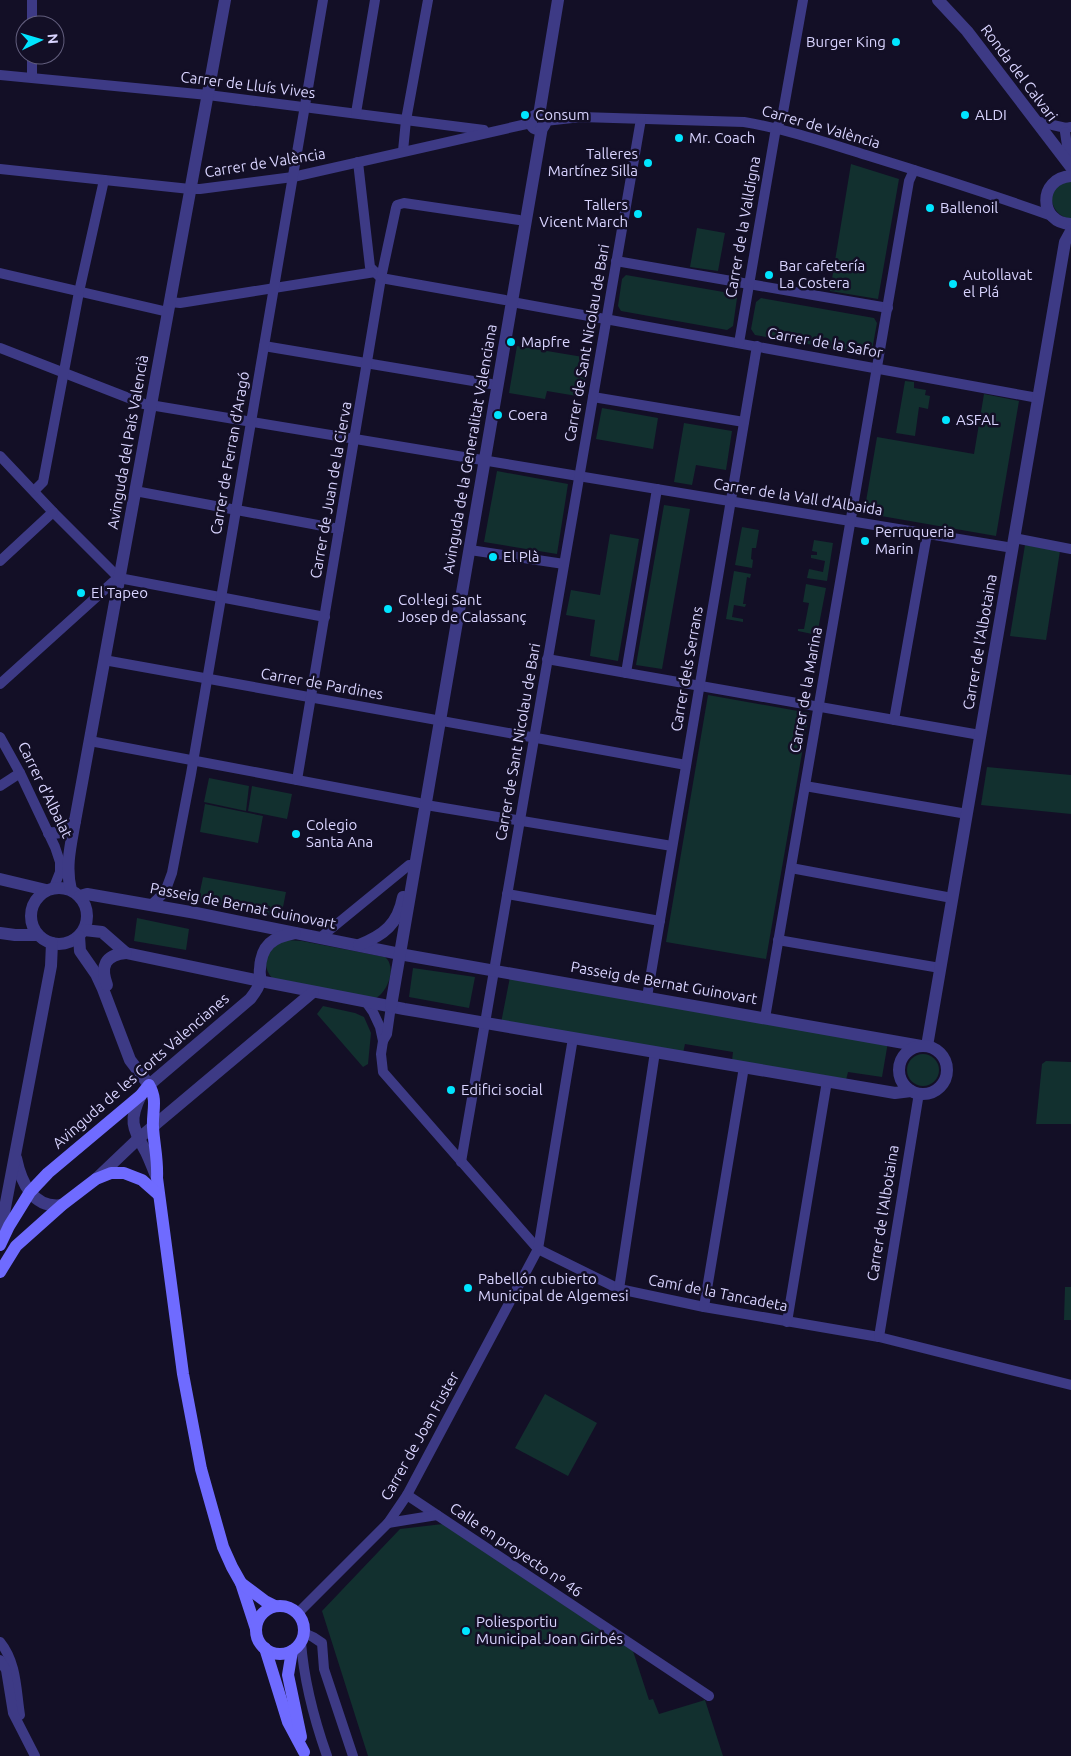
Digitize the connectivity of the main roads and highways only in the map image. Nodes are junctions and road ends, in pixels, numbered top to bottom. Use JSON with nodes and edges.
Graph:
{"nodes":[{"id":1,"x":159,"y":1195,"type":"junction"},
{"id":2,"x":0,"y":1245,"type":"edge"},
{"id":3,"x":0,"y":1272,"type":"edge"},
{"id":4,"x":241,"y":1583,"type":"junction"},
{"id":5,"x":276,"y":1606,"type":"junction"},
{"id":6,"x":256,"y":1629,"type":"junction"},
{"id":7,"x":299,"y":1642,"type":"junction"},
{"id":8,"x":265,"y":1648,"type":"junction"},
{"id":9,"x":304,"y":1754,"type":"edge"}],
"edges":[{"from":1,"to":2,"type":"main road","name":"Avinguda de les Corts Valencianes"},
{"from":1,"to":3,"type":"main road"},
{"from":1,"to":4,"type":"main road"},
{"from":4,"to":5,"type":"main road"},
{"from":4,"to":6,"type":"main road"},
{"from":5,"to":6,"type":"main road"},
{"from":5,"to":7,"type":"main road"},
{"from":6,"to":8,"type":"main road"},
{"from":7,"to":8,"type":"main road"},
{"from":7,"to":9,"type":"main road"},
{"from":8,"to":9,"type":"main road"}]}
